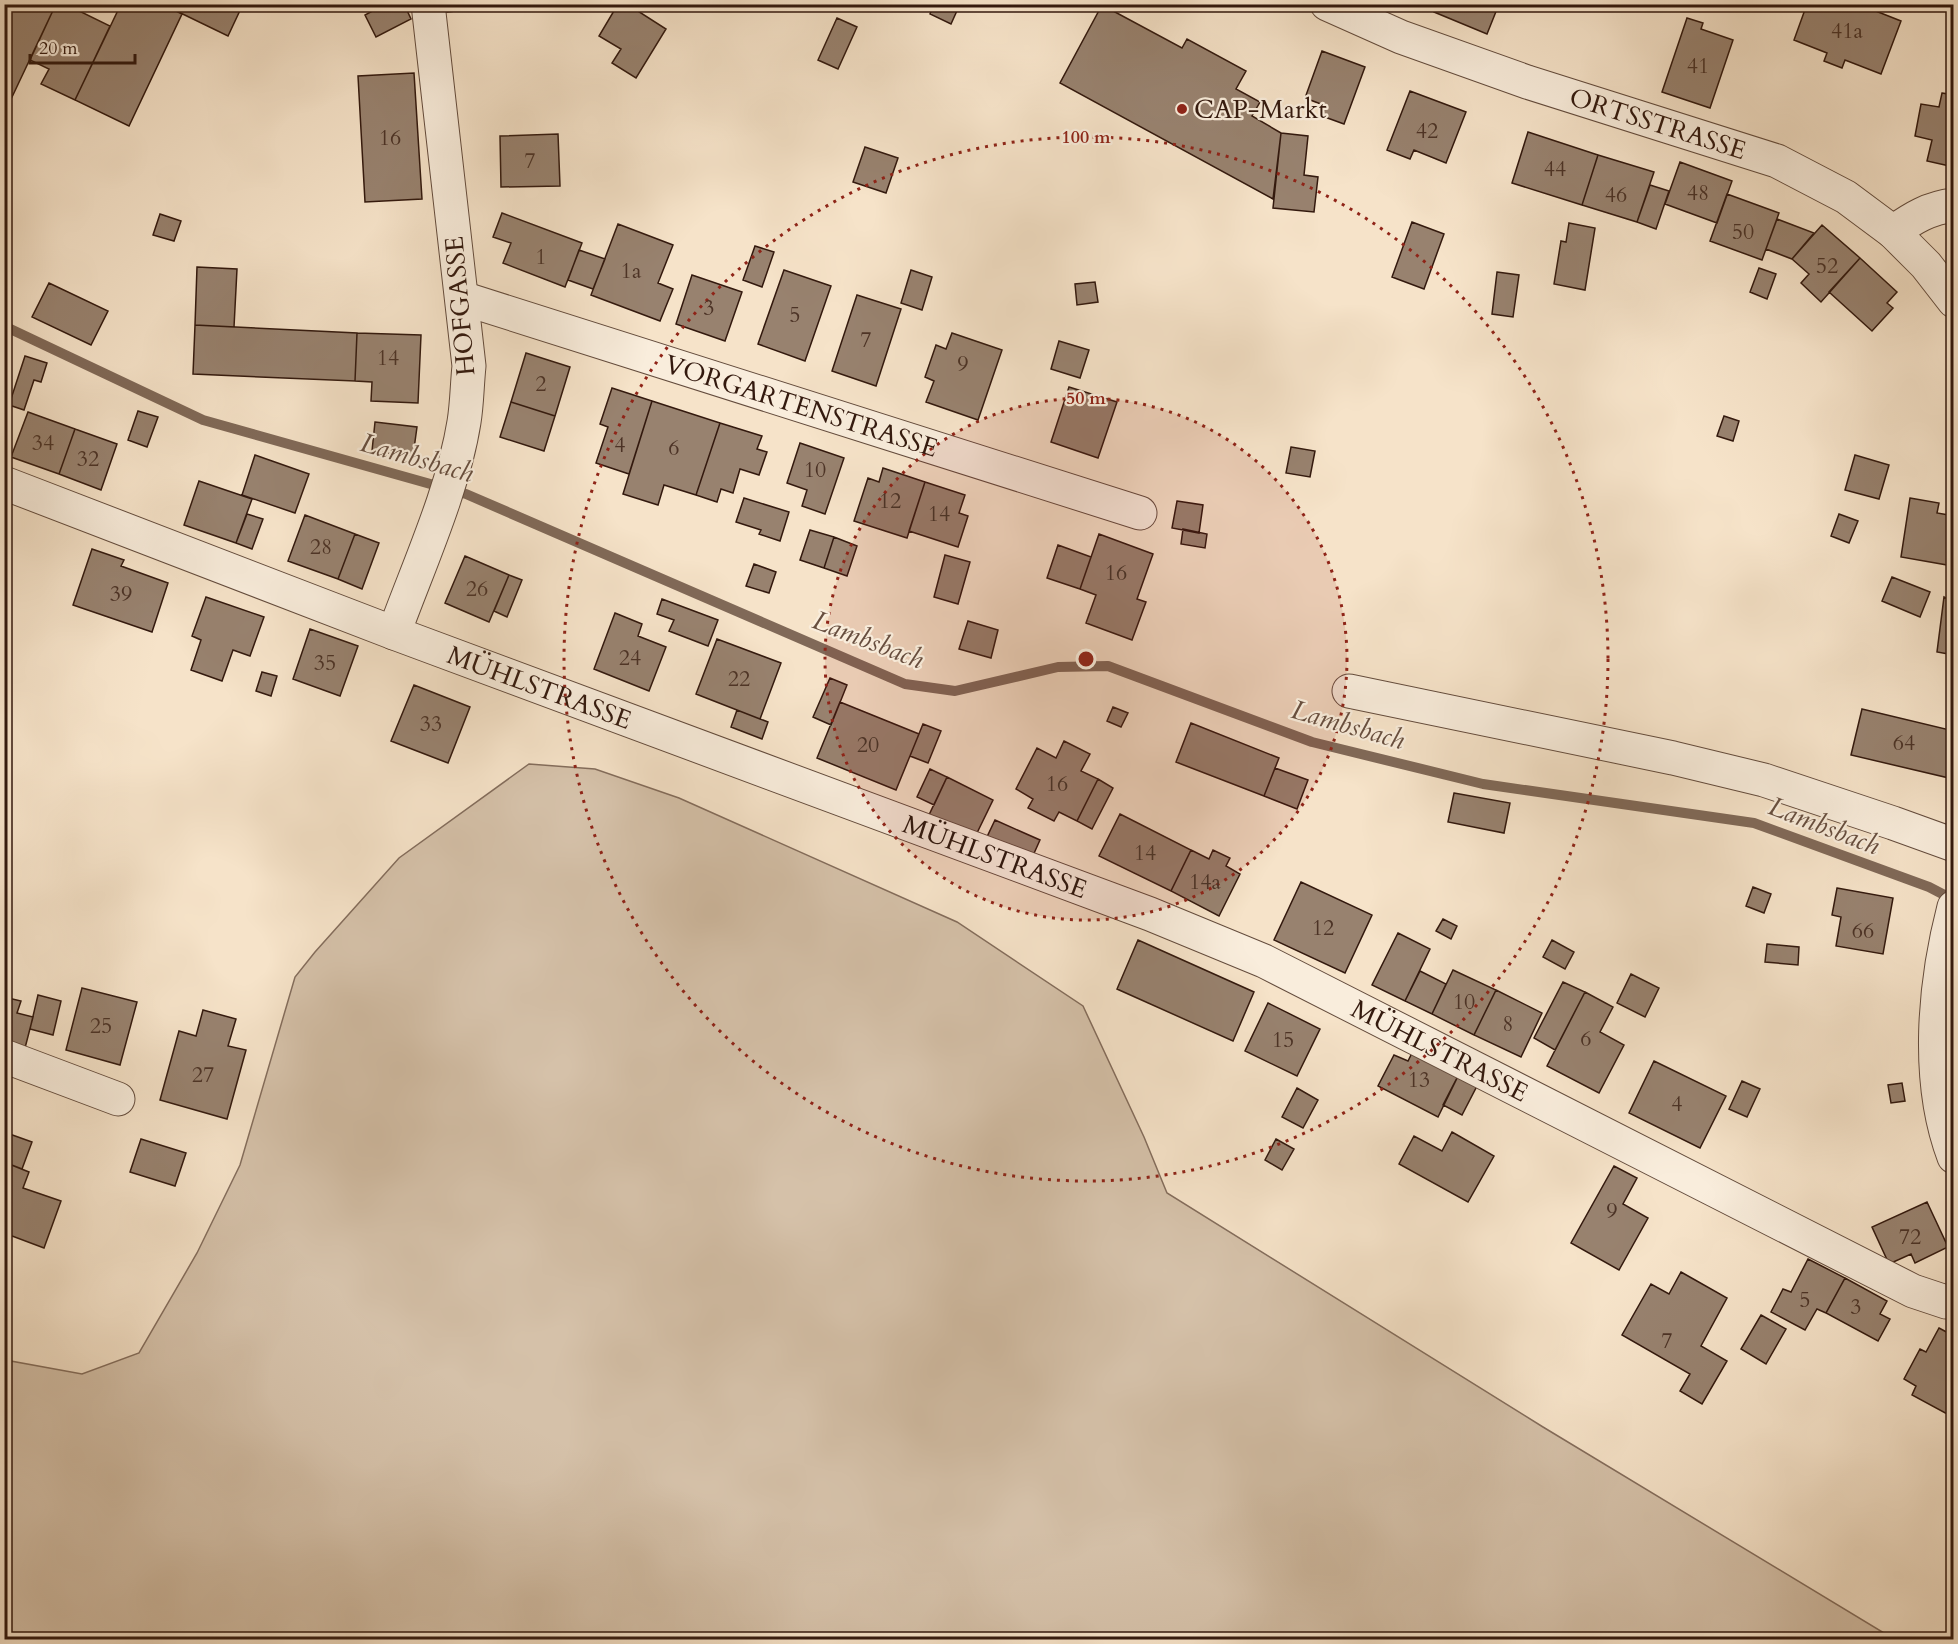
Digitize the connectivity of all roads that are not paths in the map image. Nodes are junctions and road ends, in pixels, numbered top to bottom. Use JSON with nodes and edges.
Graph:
{"nodes":[{"id":1,"x":428,"y":4,"type":"edge"},
{"id":2,"x":1327,"y":4,"type":"edge"},
{"id":3,"x":1953,"y":206,"type":"edge"},
{"id":4,"x":1893,"y":232,"type":"junction"},
{"id":5,"x":462,"y":298,"type":"junction"},
{"id":6,"x":1953,"y":302,"type":"edge"},
{"id":7,"x":4,"y":483,"type":"edge"},
{"id":8,"x":1140,"y":513,"type":"dead end"},
{"id":9,"x":394,"y":633,"type":"junction"},
{"id":10,"x":1349,"y":691,"type":"dead end"},
{"id":11,"x":1953,"y":845,"type":"edge"},
{"id":12,"x":1950,"y":921,"type":"edge"},
{"id":13,"x":4,"y":1056,"type":"edge"},
{"id":14,"x":118,"y":1099,"type":"dead end"},
{"id":15,"x":1953,"y":1157,"type":"edge"},
{"id":16,"x":1953,"y":1301,"type":"edge"}],
"edges":[{"from":1,"to":5,"type":"street","name":"HOFGASSE"},
{"from":2,"to":4,"type":"street","name":"ORTSSTRASSE"},
{"from":3,"to":4,"type":"street"},
{"from":4,"to":6,"type":"street","name":"ORTSSTRASSE"},
{"from":5,"to":8,"type":"street","name":"VORGARTENSTRASSE"},
{"from":5,"to":9,"type":"street","name":"HOFGASSE"},
{"from":7,"to":9,"type":"street","name":"MÜHLSTRASSE"},
{"from":9,"to":16,"type":"street","name":"MÜHLSTRASSE"},
{"from":10,"to":11,"type":"street"},
{"from":12,"to":15,"type":"street"},
{"from":13,"to":14,"type":"street"}]}
